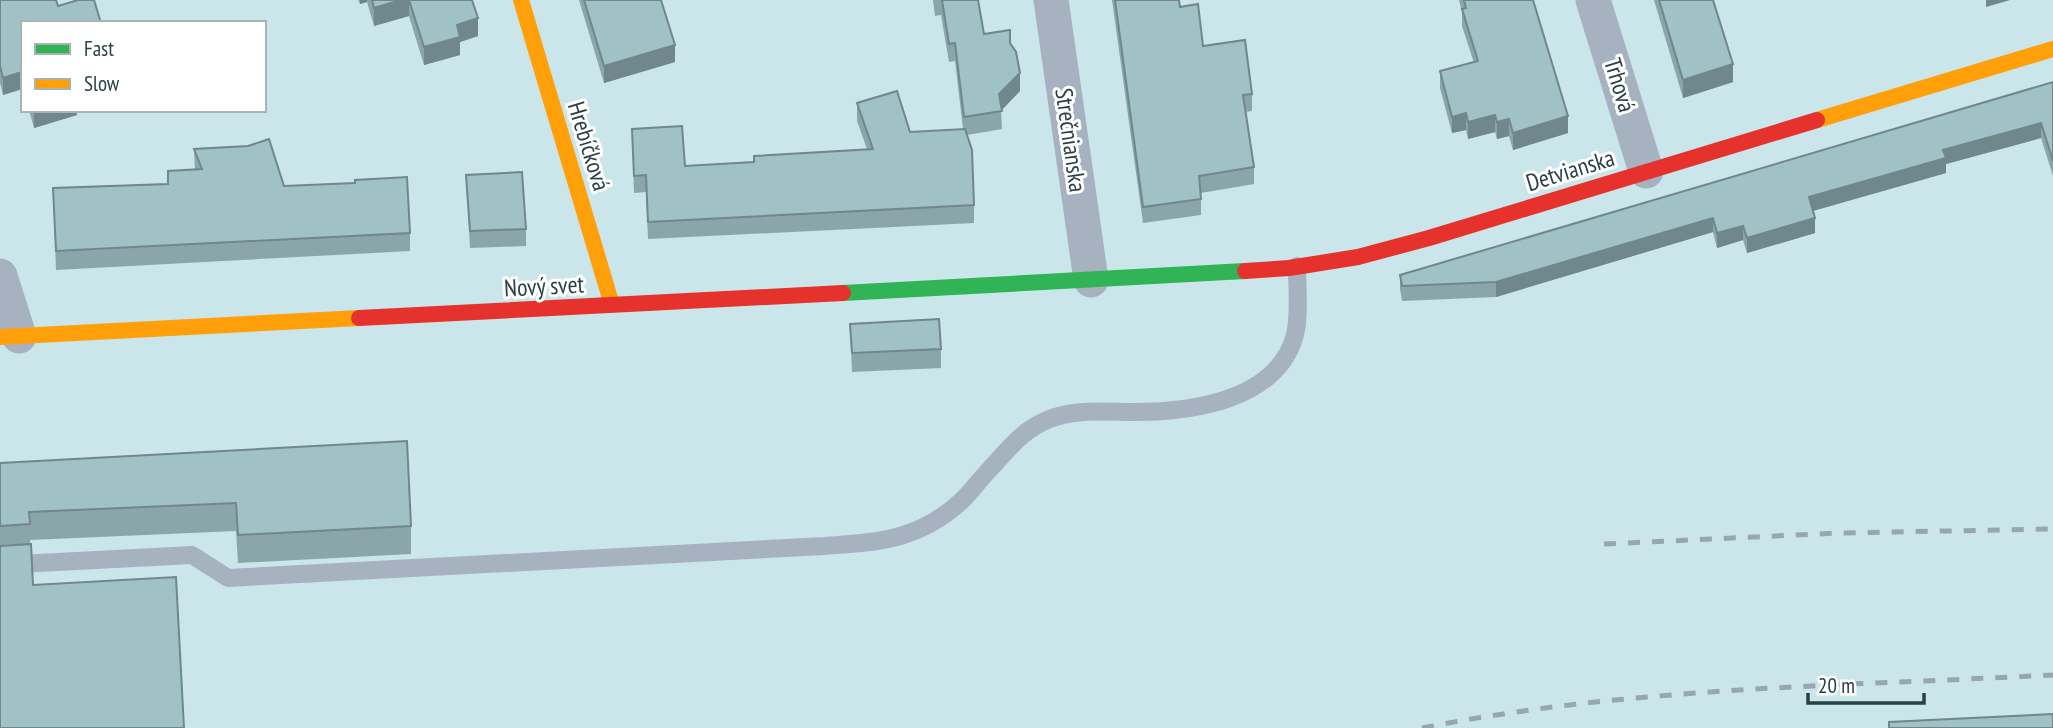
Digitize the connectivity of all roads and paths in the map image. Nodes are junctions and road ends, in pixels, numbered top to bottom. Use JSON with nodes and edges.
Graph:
{"nodes":[{"id":1,"x":521,"y":0,"type":"edge"},
{"id":2,"x":1051,"y":0,"type":"edge"},
{"id":3,"x":1593,"y":0,"type":"edge"},
{"id":4,"x":2053,"y":49,"type":"edge"},
{"id":5,"x":1646,"y":171,"type":"junction"},
{"id":6,"x":1297,"y":266,"type":"junction"},
{"id":7,"x":0,"y":275,"type":"edge"},
{"id":8,"x":1091,"y":280,"type":"junction"},
{"id":9,"x":612,"y":305,"type":"junction"},
{"id":10,"x":9,"y":336,"type":"edge"},
{"id":11,"x":0,"y":565,"type":"edge"}],
"edges":[{"from":1,"to":9,"type":"street","name":"Hrebíčková"},
{"from":2,"to":8,"type":"street","name":"Strečnianska"},
{"from":3,"to":5,"type":"street","name":"Trhová"},
{"from":4,"to":5,"type":"street","name":"Detvianska"},
{"from":5,"to":6,"type":"street","name":"Detvianska"},
{"from":6,"to":8,"type":"street","name":"Detvianska"},
{"from":6,"to":11,"type":"lane"},
{"from":7,"to":10,"type":"street"},
{"from":8,"to":9,"type":"street","name":"Nový svet"},
{"from":9,"to":10,"type":"street","name":"Nový svet"}]}
